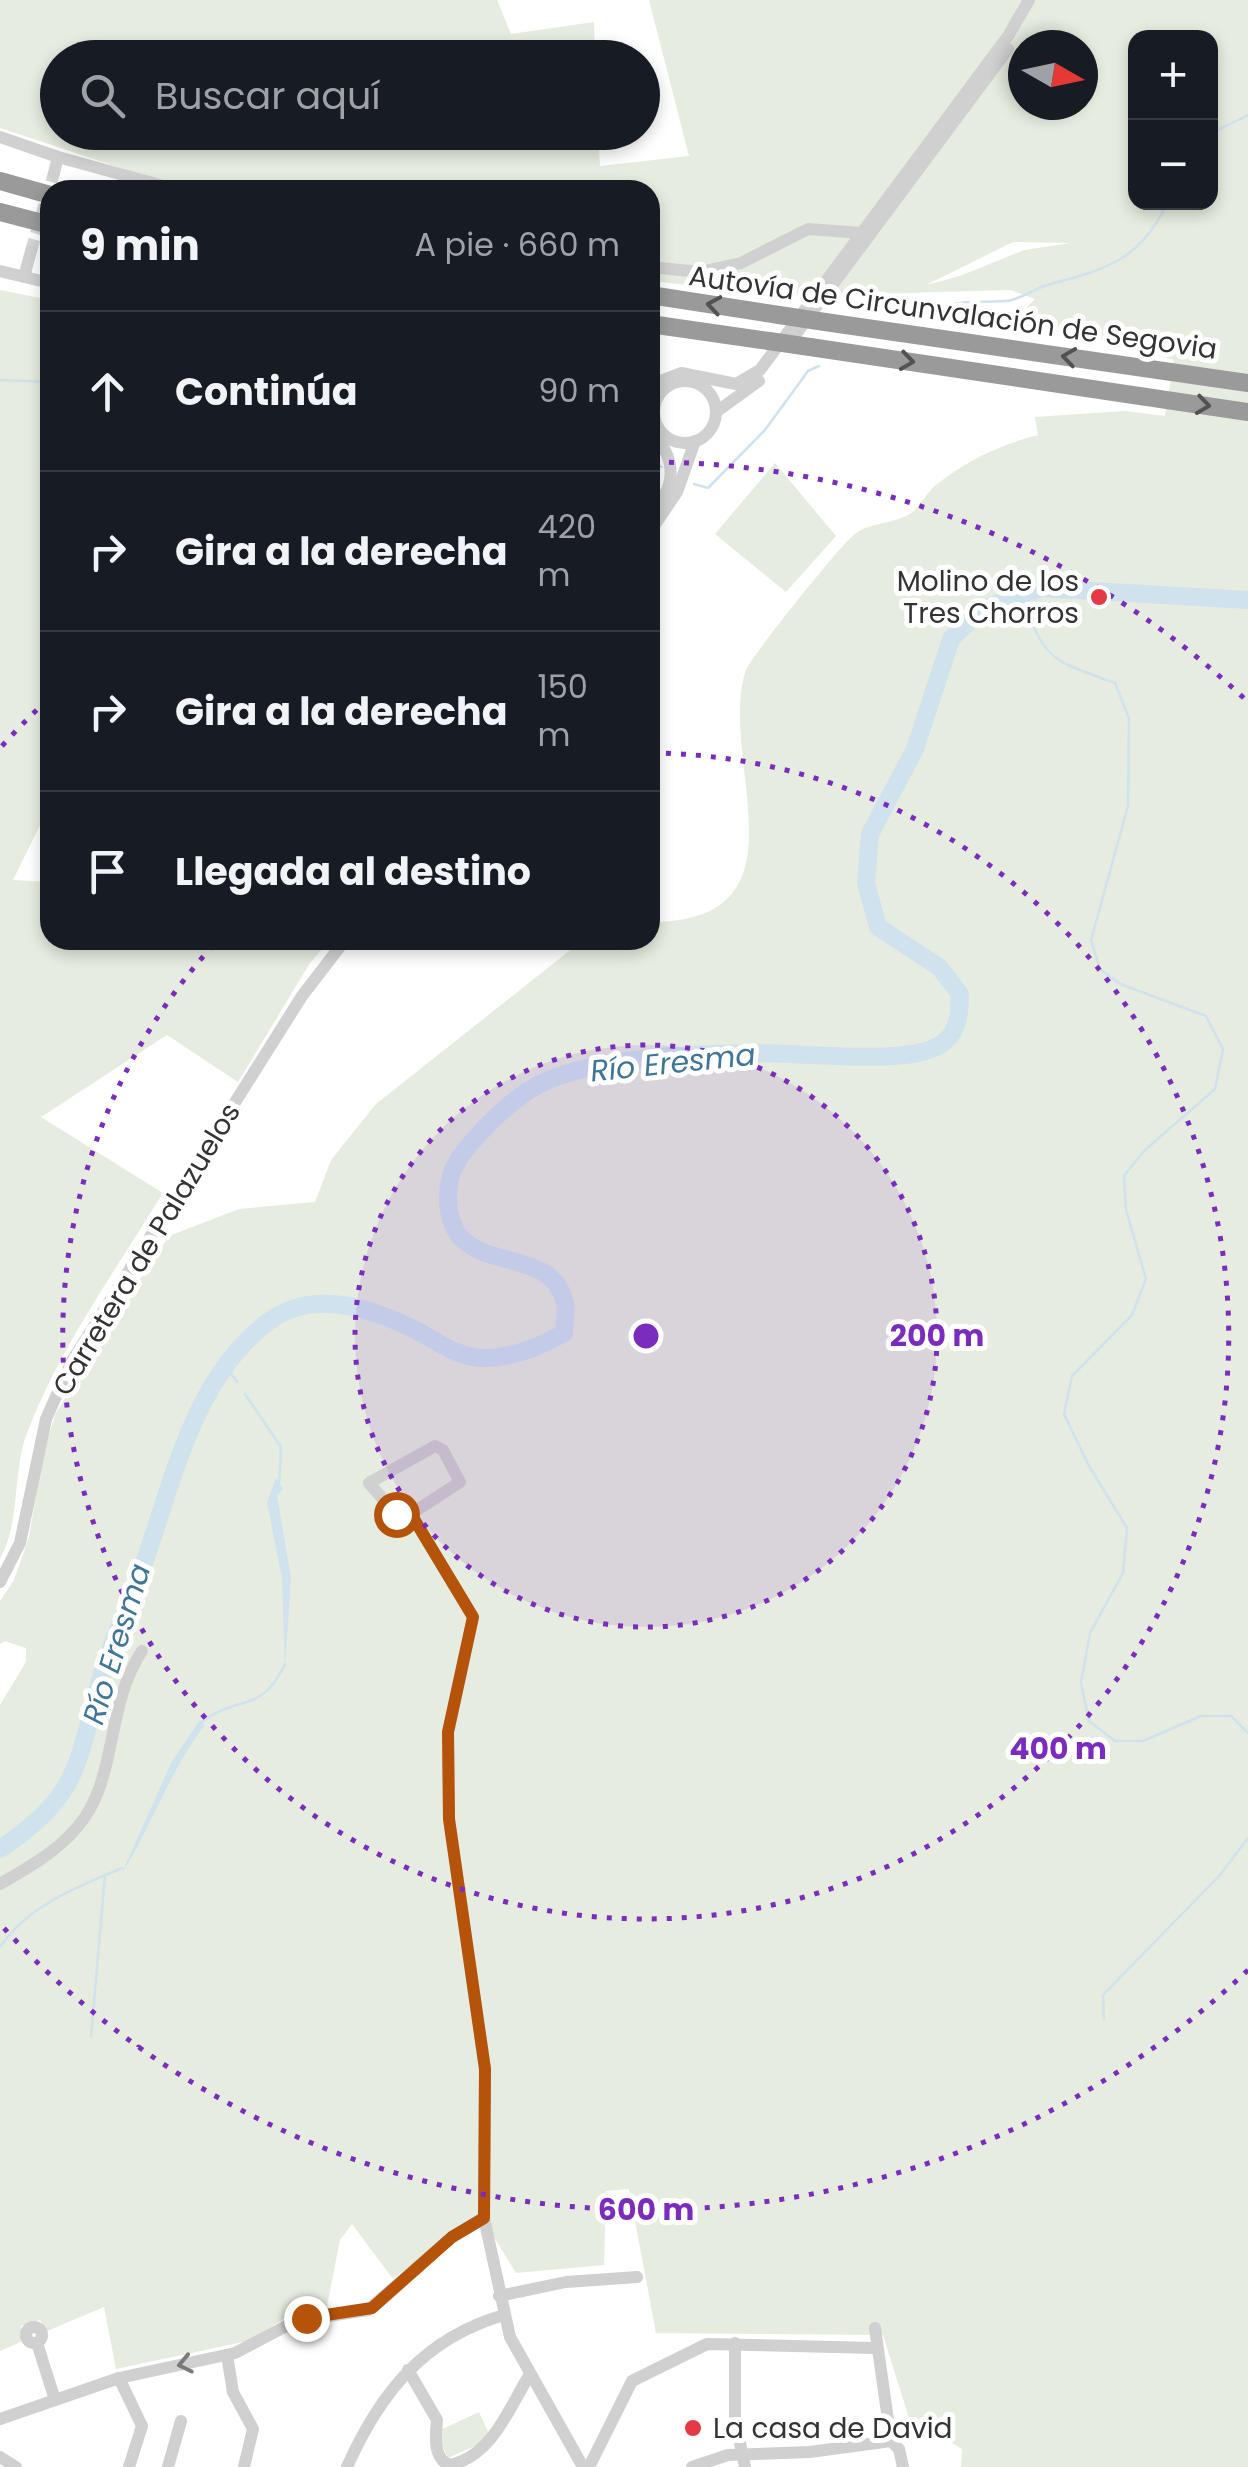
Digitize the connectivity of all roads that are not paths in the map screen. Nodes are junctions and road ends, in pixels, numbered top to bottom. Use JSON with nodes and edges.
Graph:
{"nodes":[{"id":1,"x":1029,"y":0,"type":"edge"},
{"id":2,"x":1039,"y":0,"type":"edge"},
{"id":3,"x":0,"y":137,"type":"edge"},
{"id":4,"x":58,"y":157,"type":"junction"},
{"id":5,"x":54,"y":174,"type":"tunnel mouth"},
{"id":6,"x":0,"y":178,"type":"edge"},
{"id":7,"x":142,"y":180,"type":"edge"},
{"id":8,"x":40,"y":192,"type":"edge"},
{"id":9,"x":5,"y":214,"type":"edge"},
{"id":10,"x":40,"y":223,"type":"edge"},
{"id":11,"x":866,"y":233,"type":"junction"},
{"id":12,"x":31,"y":252,"type":"tunnel mouth"},
{"id":13,"x":660,"y":268,"type":"edge"},
{"id":14,"x":0,"y":270,"type":"edge"},
{"id":15,"x":24,"y":277,"type":"junction"},
{"id":16,"x":40,"y":281,"type":"edge"},
{"id":17,"x":660,"y":297,"type":"edge"},
{"id":18,"x":660,"y":325,"type":"edge"},
{"id":19,"x":1248,"y":383,"type":"edge"},
{"id":20,"x":660,"y":387,"type":"edge"},
{"id":21,"x":660,"y":389,"type":"edge"},
{"id":22,"x":708,"y":391,"type":"junction"},
{"id":23,"x":744,"y":391,"type":"junction"},
{"id":24,"x":716,"y":412,"type":"junction"},
{"id":25,"x":1248,"y":412,"type":"edge"},
{"id":26,"x":660,"y":431,"type":"edge"},
{"id":27,"x":660,"y":439,"type":"edge"},
{"id":28,"x":672,"y":440,"type":"junction"},
{"id":29,"x":696,"y":441,"type":"junction"},
{"id":30,"x":682,"y":472,"type":"junction"},
{"id":31,"x":660,"y":500,"type":"edge"},
{"id":32,"x":660,"y":518,"type":"edge"},
{"id":33,"x":337,"y":950,"type":"edge"},
{"id":34,"x":411,"y":1514,"type":"junction"},
{"id":35,"x":0,"y":1582,"type":"edge"},
{"id":36,"x":142,"y":1650,"type":"dead end"},
{"id":37,"x":0,"y":1884,"type":"edge"},
{"id":38,"x":485,"y":2211,"type":"junction"},
{"id":39,"x":637,"y":2278,"type":"dead end"},
{"id":40,"x":500,"y":2296,"type":"junction"},
{"id":41,"x":504,"y":2315,"type":"junction"},
{"id":42,"x":876,"y":2328,"type":"dead end"},
{"id":43,"x":37,"y":2342,"type":"dead end"},
{"id":44,"x":735,"y":2343,"type":"junction"},
{"id":45,"x":875,"y":2348,"type":"junction"},
{"id":46,"x":227,"y":2355,"type":"junction"},
{"id":47,"x":408,"y":2370,"type":"junction"},
{"id":48,"x":530,"y":2374,"type":"junction"},
{"id":49,"x":119,"y":2378,"type":"junction"},
{"id":50,"x":55,"y":2400,"type":"junction"},
{"id":51,"x":3,"y":2417,"type":"edge"},
{"id":52,"x":181,"y":2421,"type":"dead end"},
{"id":53,"x":916,"y":2444,"type":"dead end"},
{"id":54,"x":895,"y":2445,"type":"junction"},
{"id":55,"x":0,"y":2459,"type":"edge"},
{"id":56,"x":742,"y":2461,"type":"edge"},
{"id":57,"x":15,"y":2467,"type":"edge"},
{"id":58,"x":129,"y":2467,"type":"edge"},
{"id":59,"x":168,"y":2467,"type":"edge"},
{"id":60,"x":244,"y":2467,"type":"edge"},
{"id":61,"x":347,"y":2467,"type":"edge"},
{"id":62,"x":586,"y":2467,"type":"edge"},
{"id":63,"x":692,"y":2467,"type":"edge"},
{"id":64,"x":903,"y":2467,"type":"edge"}],
"edges":[{"from":1,"to":11,"type":"street"},
{"from":2,"to":11,"type":"street"},
{"from":3,"to":4,"type":"street"},
{"from":4,"to":5,"type":"street"},
{"from":4,"to":7,"type":"street"},
{"from":6,"to":8,"type":"highway"},
{"from":9,"to":10,"type":"highway"},
{"from":11,"to":13,"type":"street"},
{"from":11,"to":20,"type":"street"},
{"from":11,"to":23,"type":"street"},
{"from":12,"to":15,"type":"street"},
{"from":14,"to":15,"type":"street"},
{"from":15,"to":16,"type":"street"},
{"from":19,"to":17,"type":"highway","name":"Autovía de Circunvalación de Segovia","one_way":true,"bridge":true},
{"from":18,"to":25,"type":"highway","name":"Autovía de Circunvalación de Segovia","one_way":true,"bridge":true},
{"from":21,"to":22,"type":"street"},
{"from":22,"to":23,"type":"street"},
{"from":22,"to":24,"type":"street"},
{"from":23,"to":24,"type":"street"},
{"from":24,"to":29,"type":"street"},
{"from":26,"to":28,"type":"street"},
{"from":27,"to":31,"type":"street"},
{"from":28,"to":29,"type":"street"},
{"from":28,"to":30,"type":"street"},
{"from":29,"to":30,"type":"street"},
{"from":30,"to":32,"type":"street"},
{"from":33,"to":35,"type":"street","name":"Carretera de Palazuelos"},
{"from":34,"to":34,"type":"street"},
{"from":34,"to":38,"type":"street"},
{"from":36,"to":37,"type":"street"},
{"from":38,"to":40,"type":"street"},
{"from":38,"to":46,"type":"street"},
{"from":39,"to":40,"type":"street"},
{"from":40,"to":41,"type":"street"},
{"from":41,"to":47,"type":"street"},
{"from":41,"to":48,"type":"street"},
{"from":42,"to":45,"type":"street"},
{"from":43,"to":50,"type":"street"},
{"from":44,"to":45,"type":"street"},
{"from":44,"to":56,"type":"street"},
{"from":44,"to":62,"type":"street"},
{"from":45,"to":54,"type":"street"},
{"from":46,"to":49,"type":"street","one_way":true},
{"from":46,"to":60,"type":"street"},
{"from":47,"to":48,"type":"street"},
{"from":47,"to":61,"type":"street"},
{"from":48,"to":62,"type":"street"},
{"from":49,"to":50,"type":"street"},
{"from":49,"to":58,"type":"street"},
{"from":50,"to":51,"type":"street"},
{"from":52,"to":59,"type":"street"},
{"from":53,"to":54,"type":"street"},
{"from":54,"to":56,"type":"street"},
{"from":54,"to":64,"type":"street"},
{"from":55,"to":57,"type":"street"},
{"from":56,"to":63,"type":"street"}]}
